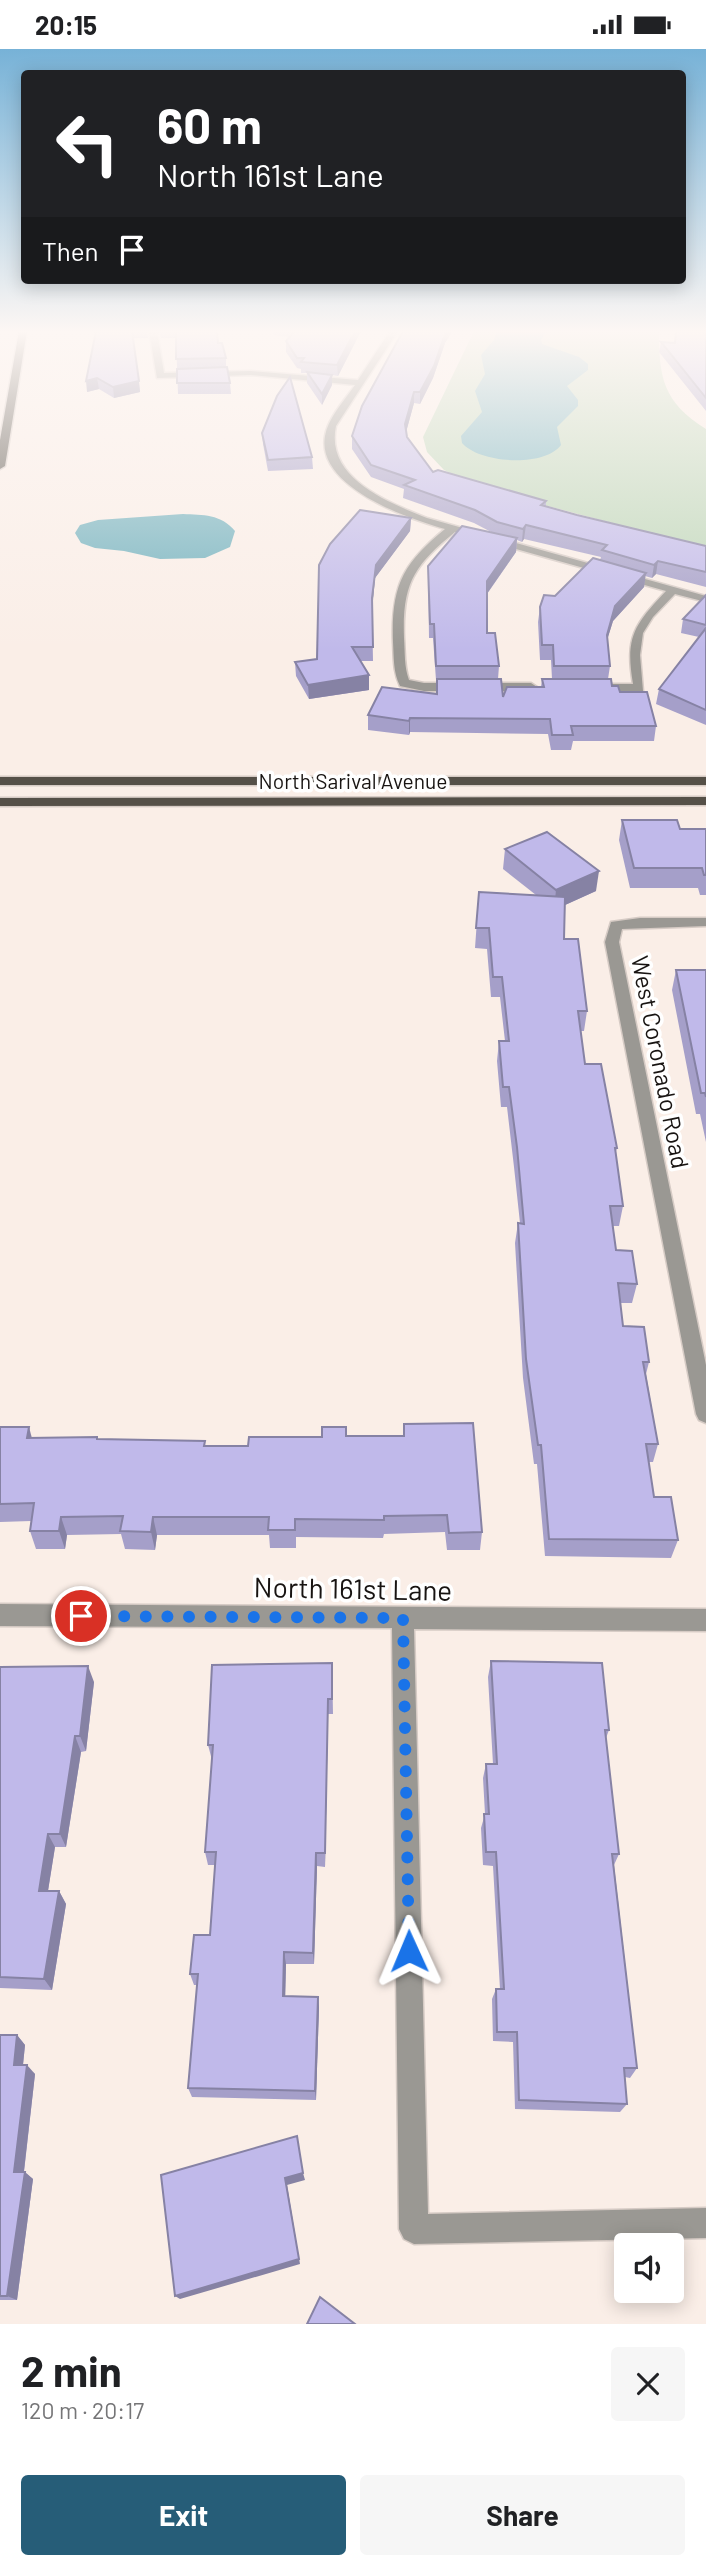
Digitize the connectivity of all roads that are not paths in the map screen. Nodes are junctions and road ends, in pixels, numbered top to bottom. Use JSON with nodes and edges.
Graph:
{"nodes":[{"id":1,"x":5,"y":437,"type":"edge"},
{"id":2,"x":330,"y":437,"type":"edge"},
{"id":3,"x":0,"y":466,"type":"edge"},
{"id":4,"x":452,"y":529,"type":"junction"},
{"id":5,"x":672,"y":591,"type":"junction"},
{"id":6,"x":706,"y":600,"type":"edge"},
{"id":7,"x":545,"y":687,"type":"edge"},
{"id":8,"x":585,"y":688,"type":"edge"},
{"id":9,"x":0,"y":781,"type":"edge"},
{"id":10,"x":706,"y":781,"type":"edge"},
{"id":11,"x":706,"y":801,"type":"edge"},
{"id":12,"x":0,"y":802,"type":"edge"},
{"id":13,"x":706,"y":922,"type":"edge"},
{"id":14,"x":706,"y":1414,"type":"edge"},
{"id":15,"x":0,"y":1615,"type":"edge"},
{"id":16,"x":403,"y":1618,"type":"junction"},
{"id":17,"x":706,"y":1620,"type":"edge"},
{"id":18,"x":706,"y":2223,"type":"edge"}],
"edges":[{"from":1,"to":3,"type":"main road"},
{"from":2,"to":4,"type":"street"},
{"from":4,"to":5,"type":"street"},
{"from":4,"to":7,"type":"street"},
{"from":5,"to":6,"type":"street"},
{"from":5,"to":8,"type":"street"},
{"from":9,"to":10,"type":"main road","name":"North Sarival Avenue"},
{"from":11,"to":12,"type":"main road","name":"North Sarival Avenue"},
{"from":13,"to":14,"type":"street","name":"West Coronado Road"},
{"from":15,"to":16,"type":"street","name":"North 161st Lane"},
{"from":16,"to":17,"type":"street","name":"North 161st Lane"},
{"from":16,"to":18,"type":"street"}]}
